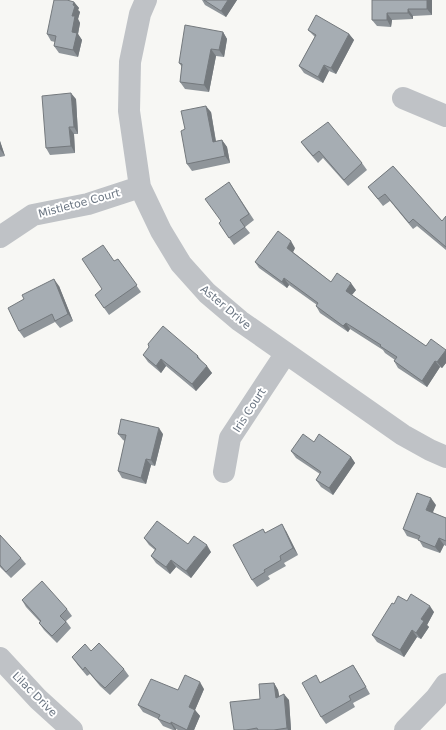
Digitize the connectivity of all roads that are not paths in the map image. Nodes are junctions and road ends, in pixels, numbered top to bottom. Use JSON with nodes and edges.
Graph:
{"nodes":[{"id":1,"x":146,"y":0,"type":"edge"},
{"id":2,"x":404,"y":98,"type":"dead end"},
{"id":3,"x":446,"y":116,"type":"edge"},
{"id":4,"x":140,"y":187,"type":"junction"},
{"id":5,"x":0,"y":237,"type":"edge"},
{"id":6,"x":286,"y":353,"type":"junction"},
{"id":7,"x":446,"y":457,"type":"edge"},
{"id":8,"x":224,"y":472,"type":"dead end"},
{"id":9,"x":0,"y":658,"type":"edge"},
{"id":10,"x":446,"y":684,"type":"edge"},
{"id":11,"x":72,"y":730,"type":"edge"},
{"id":12,"x":405,"y":730,"type":"edge"}],
"edges":[{"from":1,"to":4,"type":"street","name":"Aster Drive"},
{"from":2,"to":3,"type":"street"},
{"from":4,"to":5,"type":"street","name":"Mistletoe Court"},
{"from":4,"to":6,"type":"street","name":"Aster Drive"},
{"from":6,"to":7,"type":"street","name":"Aster Drive"},
{"from":6,"to":8,"type":"street","name":"Iris Court"},
{"from":9,"to":11,"type":"street","name":"Lilac Drive"},
{"from":10,"to":12,"type":"street"}]}
